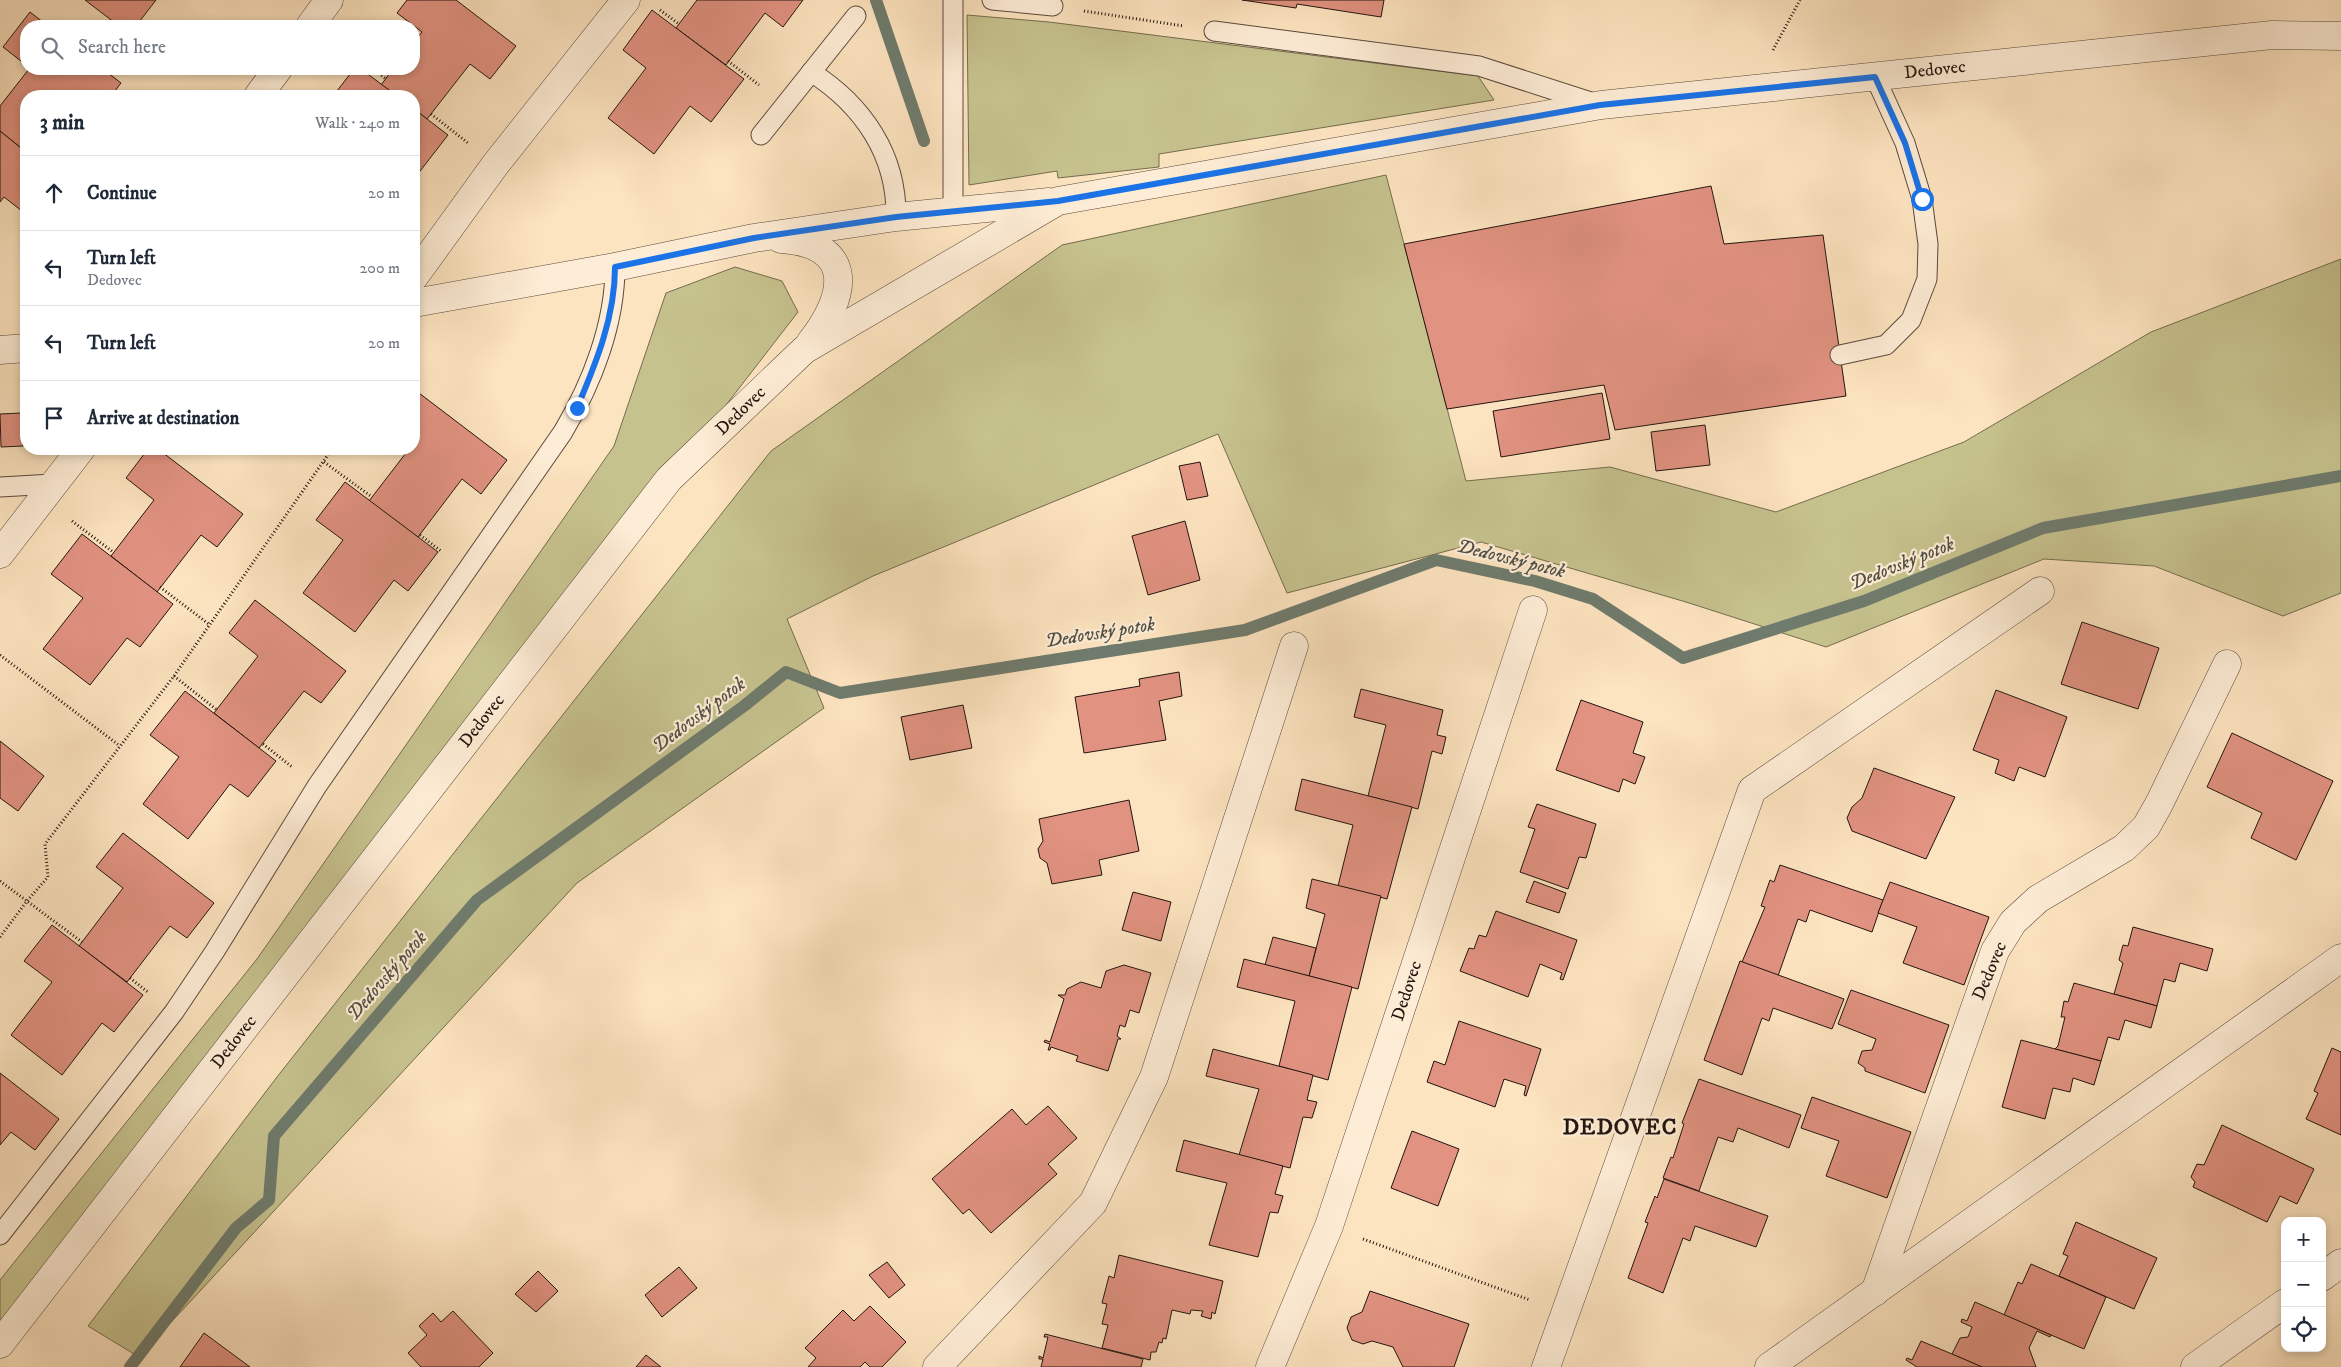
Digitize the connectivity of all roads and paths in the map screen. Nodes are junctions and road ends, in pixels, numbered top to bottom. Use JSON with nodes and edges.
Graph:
{"nodes":[{"id":1,"x":329,"y":0,"type":"edge"},
{"id":2,"x":626,"y":0,"type":"edge"},
{"id":3,"x":954,"y":0,"type":"edge"},
{"id":4,"x":992,"y":0,"type":"edge"},
{"id":5,"x":1800,"y":0,"type":"edge"},
{"id":6,"x":656,"y":6,"type":"dead end"},
{"id":7,"x":1053,"y":6,"type":"joint"},
{"id":8,"x":856,"y":16,"type":"dead end"},
{"id":9,"x":314,"y":20,"type":"edge"},
{"id":10,"x":679,"y":24,"type":"dead end"},
{"id":11,"x":1214,"y":31,"type":"joint"},
{"id":12,"x":2341,"y":36,"type":"edge"},
{"id":13,"x":728,"y":61,"type":"dead end"},
{"id":14,"x":810,"y":72,"type":"junction"},
{"id":15,"x":274,"y":75,"type":"edge"},
{"id":16,"x":381,"y":75,"type":"edge"},
{"id":17,"x":1875,"y":77,"type":"junction"},
{"id":18,"x":386,"y":79,"type":"dead end"},
{"id":19,"x":1753,"y":89,"type":"junction"},
{"id":20,"x":262,"y":90,"type":"edge"},
{"id":21,"x":784,"y":104,"type":"junction"},
{"id":22,"x":1600,"y":105,"type":"junction"},
{"id":23,"x":431,"y":114,"type":"dead end"},
{"id":24,"x":761,"y":135,"type":"dead end"},
{"id":25,"x":495,"y":165,"type":"junction"},
{"id":26,"x":1058,"y":201,"type":"junction"},
{"id":27,"x":953,"y":211,"type":"junction"},
{"id":28,"x":896,"y":217,"type":"junction"},
{"id":29,"x":754,"y":238,"type":"junction"},
{"id":30,"x":615,"y":267,"type":"junction"},
{"id":31,"x":420,"y":269,"type":"edge"},
{"id":32,"x":420,"y":302,"type":"edge"},
{"id":33,"x":20,"y":348,"type":"edge"},
{"id":34,"x":0,"y":350,"type":"edge"},
{"id":35,"x":804,"y":350,"type":"junction"},
{"id":36,"x":1840,"y":354,"type":"dead end"},
{"id":37,"x":76,"y":455,"type":"edge"},
{"id":38,"x":328,"y":455,"type":"edge"},
{"id":39,"x":324,"y":462,"type":"junction"},
{"id":40,"x":0,"y":486,"type":"edge"},
{"id":41,"x":48,"y":491,"type":"junction"},
{"id":42,"x":372,"y":498,"type":"dead end"},
{"id":43,"x":114,"y":552,"type":"dead end"},
{"id":44,"x":0,"y":554,"type":"edge"},
{"id":45,"x":160,"y":587,"type":"dead end"},
{"id":46,"x":2040,"y":591,"type":"dead end"},
{"id":47,"x":1533,"y":610,"type":"dead end"},
{"id":48,"x":210,"y":625,"type":"junction"},
{"id":49,"x":1294,"y":646,"type":"dead end"},
{"id":50,"x":0,"y":655,"type":"edge"},
{"id":51,"x":2227,"y":664,"type":"dead end"},
{"id":52,"x":174,"y":676,"type":"junction"},
{"id":53,"x":217,"y":710,"type":"dead end"},
{"id":54,"x":120,"y":746,"type":"junction"},
{"id":55,"x":0,"y":881,"type":"edge"},
{"id":56,"x":27,"y":901,"type":"junction"},
{"id":57,"x":0,"y":937,"type":"edge"},
{"id":58,"x":82,"y":942,"type":"dead end"},
{"id":59,"x":2341,"y":958,"type":"edge"},
{"id":60,"x":1329,"y":1226,"type":"junction"},
{"id":61,"x":0,"y":1235,"type":"edge"},
{"id":62,"x":2341,"y":1263,"type":"edge"},
{"id":63,"x":2326,"y":1274,"type":"edge"},
{"id":64,"x":1875,"y":1292,"type":"junction"},
{"id":65,"x":2281,"y":1306,"type":"edge"},
{"id":66,"x":1566,"y":1313,"type":"junction"},
{"id":67,"x":0,"y":1344,"type":"edge"},
{"id":68,"x":937,"y":1367,"type":"edge"},
{"id":69,"x":1270,"y":1367,"type":"edge"},
{"id":70,"x":1546,"y":1367,"type":"edge"},
{"id":71,"x":1769,"y":1367,"type":"edge"},
{"id":72,"x":2195,"y":1367,"type":"edge"}],
"edges":[{"from":1,"to":9,"type":"street"},
{"from":2,"to":25,"type":"street"},
{"from":3,"to":27,"type":"lane"},
{"from":4,"to":7,"type":"lane"},
{"from":5,"to":19,"type":"path"},
{"from":6,"to":10,"type":"path"},
{"from":7,"to":11,"type":"path"},
{"from":8,"to":14,"type":"lane"},
{"from":11,"to":22,"type":"lane"},
{"from":12,"to":17,"type":"street","name":"Dedovec"},
{"from":13,"to":21,"type":"path"},
{"from":14,"to":21,"type":"lane"},
{"from":14,"to":28,"type":"lane"},
{"from":15,"to":20,"type":"street"},
{"from":16,"to":18,"type":"path"},
{"from":17,"to":19,"type":"street","name":"Dedovec"},
{"from":17,"to":36,"type":"lane"},
{"from":19,"to":22,"type":"street","name":"Dedovec"},
{"from":21,"to":24,"type":"lane"},
{"from":22,"to":26,"type":"street","name":"Dedovec"},
{"from":23,"to":25,"type":"path"},
{"from":25,"to":31,"type":"street"},
{"from":26,"to":27,"type":"street","name":"Dedovec"},
{"from":26,"to":35,"type":"street","name":"Dedovec"},
{"from":27,"to":28,"type":"street","name":"Dedovec"},
{"from":28,"to":29,"type":"street","name":"Dedovec"},
{"from":29,"to":30,"type":"street","name":"Dedovec"},
{"from":29,"to":35,"type":"street"},
{"from":30,"to":32,"type":"street","name":"Dedovec"},
{"from":30,"to":61,"type":"lane"},
{"from":33,"to":34,"type":"street"},
{"from":35,"to":67,"type":"street","name":"Dedovec"},
{"from":37,"to":41,"type":"street"},
{"from":38,"to":39,"type":"path"},
{"from":39,"to":42,"type":"path"},
{"from":39,"to":48,"type":"path"},
{"from":40,"to":41,"type":"lane"},
{"from":41,"to":43,"type":"path"},
{"from":41,"to":44,"type":"street"},
{"from":45,"to":48,"type":"path"},
{"from":46,"to":66,"type":"street"},
{"from":47,"to":60,"type":"street","name":"Dedovec"},
{"from":48,"to":52,"type":"path"},
{"from":49,"to":68,"type":"street"},
{"from":50,"to":54,"type":"path"},
{"from":51,"to":64,"type":"street","name":"Dedovec"},
{"from":52,"to":53,"type":"path"},
{"from":52,"to":54,"type":"path"},
{"from":54,"to":56,"type":"path"},
{"from":55,"to":56,"type":"path"},
{"from":56,"to":57,"type":"path"},
{"from":56,"to":58,"type":"path"},
{"from":59,"to":64,"type":"street"},
{"from":60,"to":66,"type":"path"},
{"from":60,"to":69,"type":"street","name":"Dedovec"},
{"from":62,"to":63,"type":"street"},
{"from":64,"to":71,"type":"street"},
{"from":65,"to":72,"type":"street"},
{"from":66,"to":70,"type":"street"}]}
